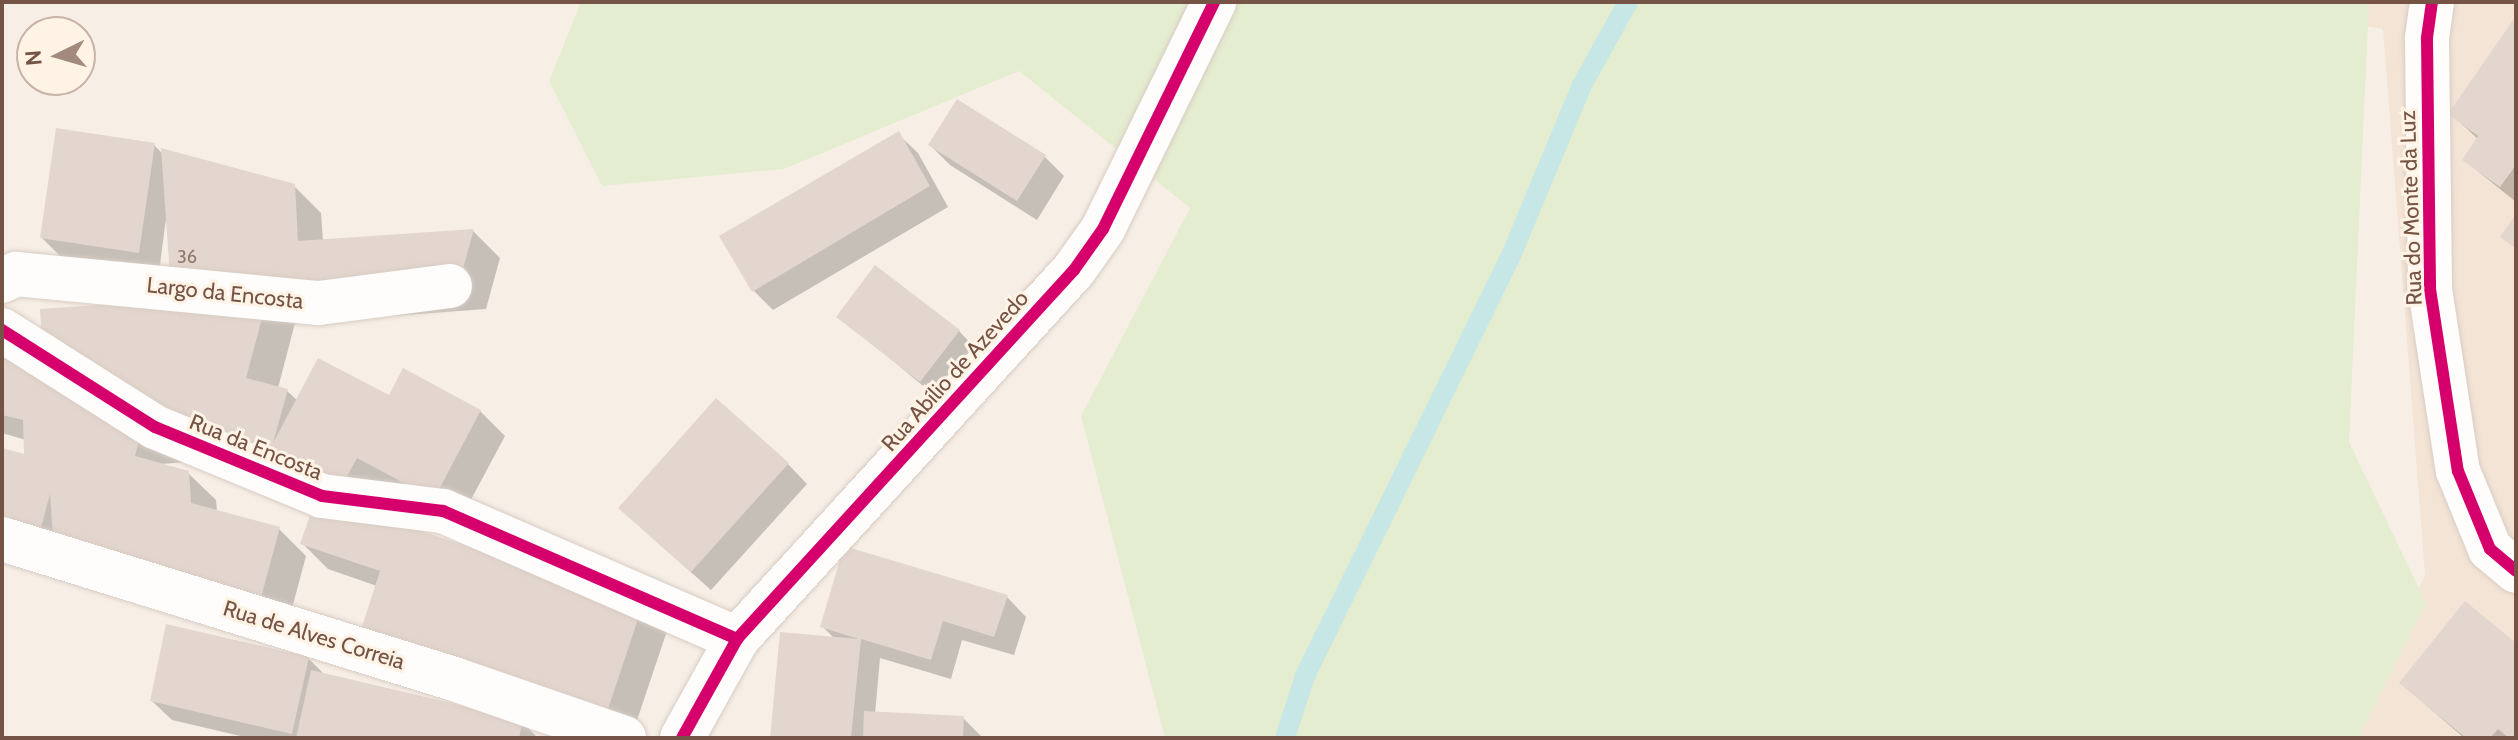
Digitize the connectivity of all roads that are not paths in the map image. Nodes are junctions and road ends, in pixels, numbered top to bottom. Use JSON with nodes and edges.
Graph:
{"nodes":[{"id":1,"x":1214,"y":2,"type":"edge"},
{"id":2,"x":2432,"y":2,"type":"edge"},
{"id":3,"x":2,"y":281,"type":"edge"},
{"id":4,"x":450,"y":286,"type":"dead end"},
{"id":5,"x":2,"y":330,"type":"edge"},
{"id":6,"x":2,"y":539,"type":"edge"},
{"id":7,"x":2503,"y":560,"type":"edge"},
{"id":8,"x":737,"y":639,"type":"junction"},
{"id":9,"x":624,"y":738,"type":"edge"},
{"id":10,"x":682,"y":738,"type":"edge"}],
"edges":[{"from":1,"to":8,"type":"street","name":"Rua Abílio de Azevedo"},
{"from":2,"to":7,"type":"street","name":"Rua do Monte da Luz"},
{"from":3,"to":4,"type":"street","name":"Largo da Encosta"},
{"from":5,"to":8,"type":"street","name":"Rua da Encosta"},
{"from":6,"to":9,"type":"street","name":"Rua de Alves Correia"},
{"from":8,"to":10,"type":"street","name":"Rua Abílio de Azevedo"}]}
